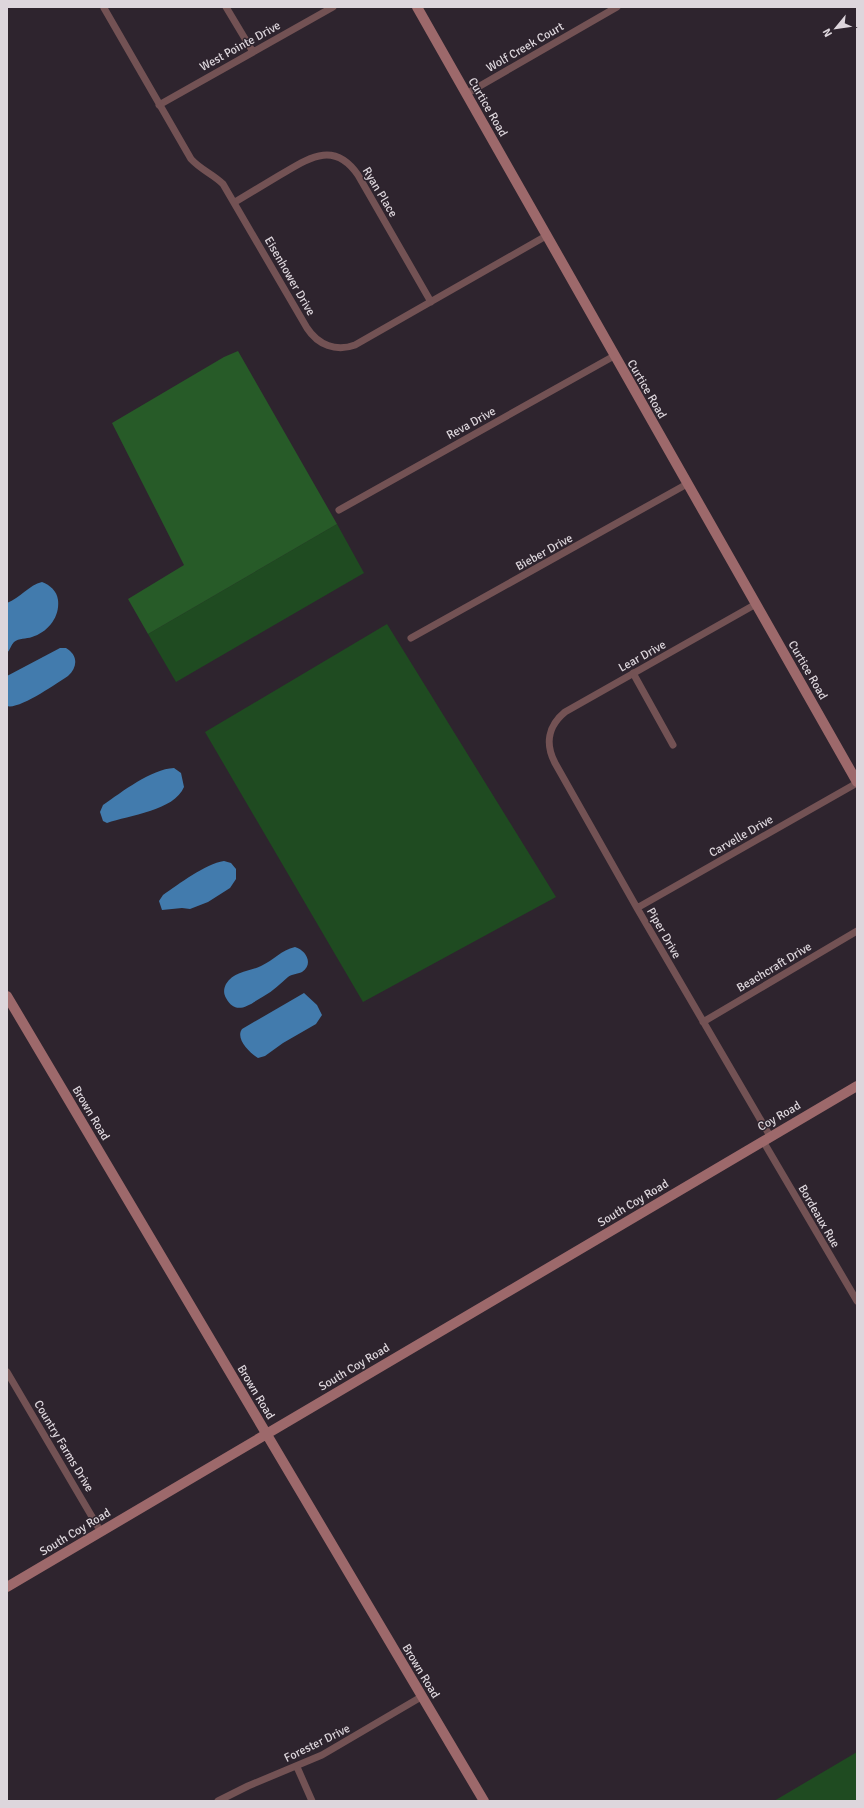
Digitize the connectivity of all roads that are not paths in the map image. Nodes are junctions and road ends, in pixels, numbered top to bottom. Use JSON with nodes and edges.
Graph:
{"nodes":[{"id":1,"x":226,"y":7,"type":"edge"},
{"id":2,"x":333,"y":7,"type":"edge"},
{"id":3,"x":417,"y":7,"type":"edge"},
{"id":4,"x":617,"y":7,"type":"edge"},
{"id":5,"x":104,"y":8,"type":"edge"},
{"id":6,"x":252,"y":52,"type":"junction"},
{"id":7,"x":466,"y":94,"type":"junction"},
{"id":8,"x":159,"y":105,"type":"junction"},
{"id":9,"x":235,"y":202,"type":"junction"},
{"id":10,"x":546,"y":236,"type":"junction"},
{"id":11,"x":431,"y":302,"type":"junction"},
{"id":12,"x":614,"y":356,"type":"junction"},
{"id":13,"x":687,"y":484,"type":"junction"},
{"id":14,"x":339,"y":510,"type":"dead end"},
{"id":15,"x":756,"y":604,"type":"junction"},
{"id":16,"x":412,"y":638,"type":"dead end"},
{"id":17,"x":633,"y":673,"type":"junction"},
{"id":18,"x":549,"y":736,"type":"joint"},
{"id":19,"x":673,"y":745,"type":"dead end"},
{"id":20,"x":857,"y":783,"type":"edge"},
{"id":21,"x":636,"y":908,"type":"junction"},
{"id":22,"x":857,"y":931,"type":"edge"},
{"id":23,"x":7,"y":996,"type":"edge"},
{"id":24,"x":703,"y":1022,"type":"junction"},
{"id":25,"x":857,"y":1086,"type":"edge"},
{"id":26,"x":767,"y":1139,"type":"junction"},
{"id":27,"x":715,"y":1170,"type":"joint"},
{"id":28,"x":857,"y":1301,"type":"edge"},
{"id":29,"x":7,"y":1372,"type":"edge"},
{"id":30,"x":266,"y":1434,"type":"junction"},
{"id":31,"x":101,"y":1532,"type":"junction"},
{"id":32,"x":7,"y":1587,"type":"edge"},
{"id":33,"x":421,"y":1697,"type":"junction"},
{"id":34,"x":297,"y":1767,"type":"junction"},
{"id":35,"x":218,"y":1801,"type":"edge"},
{"id":36,"x":312,"y":1801,"type":"edge"},
{"id":37,"x":484,"y":1801,"type":"edge"}],
"edges":[{"from":1,"to":6,"type":"street"},
{"from":2,"to":6,"type":"street","name":"West Pointe Drive"},
{"from":3,"to":7,"type":"street","name":"Curtice Road"},
{"from":4,"to":7,"type":"street","name":"Wolf Creek Court"},
{"from":5,"to":8,"type":"street","name":"Eisenhower Drive"},
{"from":6,"to":8,"type":"street","name":"West Pointe Drive"},
{"from":7,"to":10,"type":"street","name":"Curtice Road"},
{"from":8,"to":9,"type":"street","name":"Eisenhower Drive"},
{"from":9,"to":11,"type":"street","name":"Eisenhower Drive"},
{"from":9,"to":11,"type":"street","name":"Ryan Place"},
{"from":10,"to":11,"type":"street","name":"Eisenhower Drive"},
{"from":10,"to":12,"type":"street","name":"Curtice Road"},
{"from":12,"to":13,"type":"street","name":"Curtice Road"},
{"from":12,"to":14,"type":"street","name":"Reva Drive"},
{"from":13,"to":15,"type":"street","name":"Curtice Road"},
{"from":13,"to":16,"type":"street","name":"Bieber Drive"},
{"from":15,"to":17,"type":"street","name":"Lear Drive"},
{"from":15,"to":20,"type":"street","name":"Curtice Road"},
{"from":17,"to":18,"type":"street","name":"Lear Drive"},
{"from":17,"to":19,"type":"street"},
{"from":18,"to":21,"type":"street","name":"Piper Drive"},
{"from":20,"to":21,"type":"street","name":"Carvelle Drive"},
{"from":21,"to":24,"type":"street","name":"Piper Drive"},
{"from":22,"to":24,"type":"street","name":"Beachcraft Drive"},
{"from":23,"to":30,"type":"street","name":"Brown Road"},
{"from":24,"to":26,"type":"street","name":"Piper Drive"},
{"from":25,"to":26,"type":"street","name":"Coy Road"},
{"from":26,"to":27,"type":"street","name":"Coy Road"},
{"from":26,"to":28,"type":"street","name":"Bordeaux Rue"},
{"from":27,"to":30,"type":"street","name":"South Coy Road"},
{"from":29,"to":31,"type":"street","name":"Country Farms Drive"},
{"from":30,"to":31,"type":"street","name":"South Coy Road"},
{"from":30,"to":33,"type":"street","name":"Brown Road"},
{"from":31,"to":32,"type":"street","name":"South Coy Road"},
{"from":33,"to":34,"type":"street","name":"Forester Drive"},
{"from":33,"to":37,"type":"street","name":"Brown Road"},
{"from":34,"to":35,"type":"street","name":"Forester Drive"},
{"from":34,"to":36,"type":"street"}]}
